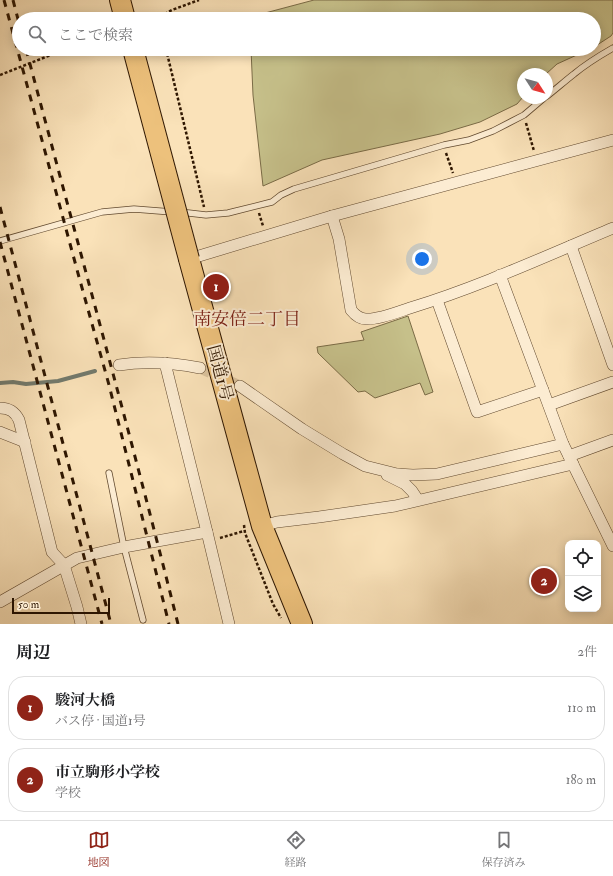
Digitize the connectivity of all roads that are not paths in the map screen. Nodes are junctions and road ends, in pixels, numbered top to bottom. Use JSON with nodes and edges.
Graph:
{"nodes":[{"id":1,"x":120,"y":0,"type":"edge"},
{"id":2,"x":123,"y":12,"type":"edge"},
{"id":3,"x":613,"y":48,"type":"edge"},
{"id":4,"x":601,"y":54,"type":"edge"},
{"id":5,"x":135,"y":56,"type":"edge"},
{"id":6,"x":598,"y":56,"type":"edge"},
{"id":7,"x":553,"y":92,"type":"edge"},
{"id":8,"x":537,"y":104,"type":"edge"},
{"id":9,"x":613,"y":140,"type":"edge"},
{"id":10,"x":332,"y":216,"type":"junction"},
{"id":11,"x":613,"y":228,"type":"edge"},
{"id":12,"x":0,"y":241,"type":"edge"},
{"id":13,"x":571,"y":246,"type":"junction"},
{"id":14,"x":189,"y":259,"type":"junction"},
{"id":15,"x":500,"y":275,"type":"junction"},
{"id":16,"x":437,"y":300,"type":"junction"},
{"id":17,"x":165,"y":363,"type":"junction"},
{"id":18,"x":119,"y":365,"type":"dead end"},
{"id":19,"x":613,"y":365,"type":"edge"},
{"id":20,"x":200,"y":368,"type":"tunnel mouth"},
{"id":21,"x":613,"y":382,"type":"edge"},
{"id":22,"x":240,"y":386,"type":"tunnel mouth"},
{"id":23,"x":543,"y":390,"type":"junction"},
{"id":24,"x":549,"y":405,"type":"junction"},
{"id":25,"x":0,"y":408,"type":"edge"},
{"id":26,"x":0,"y":432,"type":"edge"},
{"id":27,"x":613,"y":440,"type":"edge"},
{"id":28,"x":25,"y":442,"type":"junction"},
{"id":29,"x":563,"y":444,"type":"junction"},
{"id":30,"x":571,"y":460,"type":"junction"},
{"id":31,"x":381,"y":470,"type":"junction"},
{"id":32,"x":109,"y":473,"type":"dead end"},
{"id":33,"x":418,"y":500,"type":"junction"},
{"id":34,"x":253,"y":529,"type":"junction"},
{"id":35,"x":208,"y":536,"type":"junction"},
{"id":36,"x":613,"y":546,"type":"edge"},
{"id":37,"x":124,"y":547,"type":"junction"},
{"id":38,"x":64,"y":565,"type":"junction"},
{"id":39,"x":0,"y":602,"type":"edge"},
{"id":40,"x":143,"y":620,"type":"dead end"},
{"id":41,"x":81,"y":624,"type":"edge"},
{"id":42,"x":229,"y":624,"type":"edge"},
{"id":43,"x":302,"y":624,"type":"edge"}],
"edges":[{"from":1,"to":2,"type":"highway"},
{"from":3,"to":4,"type":"lane"},
{"from":5,"to":14,"type":"highway","name":"国道1号","bridge":true},
{"from":6,"to":7,"type":"lane"},
{"from":8,"to":12,"type":"lane"},
{"from":9,"to":10,"type":"street"},
{"from":10,"to":14,"type":"street"},
{"from":10,"to":16,"type":"street"},
{"from":11,"to":13,"type":"street"},
{"from":13,"to":15,"type":"street"},
{"from":13,"to":19,"type":"street"},
{"from":14,"to":34,"type":"highway","name":"国道1号"},
{"from":15,"to":16,"type":"street"},
{"from":15,"to":23,"type":"street"},
{"from":16,"to":23,"type":"street"},
{"from":17,"to":18,"type":"street"},
{"from":17,"to":20,"type":"street"},
{"from":17,"to":35,"type":"street"},
{"from":21,"to":24,"type":"street"},
{"from":22,"to":31,"type":"street"},
{"from":23,"to":24,"type":"street"},
{"from":24,"to":29,"type":"street"},
{"from":25,"to":28,"type":"street"},
{"from":26,"to":28,"type":"street"},
{"from":27,"to":30,"type":"street"},
{"from":28,"to":38,"type":"street"},
{"from":29,"to":30,"type":"street"},
{"from":29,"to":31,"type":"street"},
{"from":30,"to":33,"type":"street"},
{"from":30,"to":36,"type":"street"},
{"from":31,"to":33,"type":"street"},
{"from":32,"to":37,"type":"lane"},
{"from":33,"to":34,"type":"street"},
{"from":34,"to":43,"type":"highway","name":"国道1号"},
{"from":35,"to":37,"type":"street"},
{"from":35,"to":42,"type":"street"},
{"from":37,"to":38,"type":"street"},
{"from":37,"to":40,"type":"lane"},
{"from":38,"to":39,"type":"street"},
{"from":38,"to":41,"type":"street"}]}
